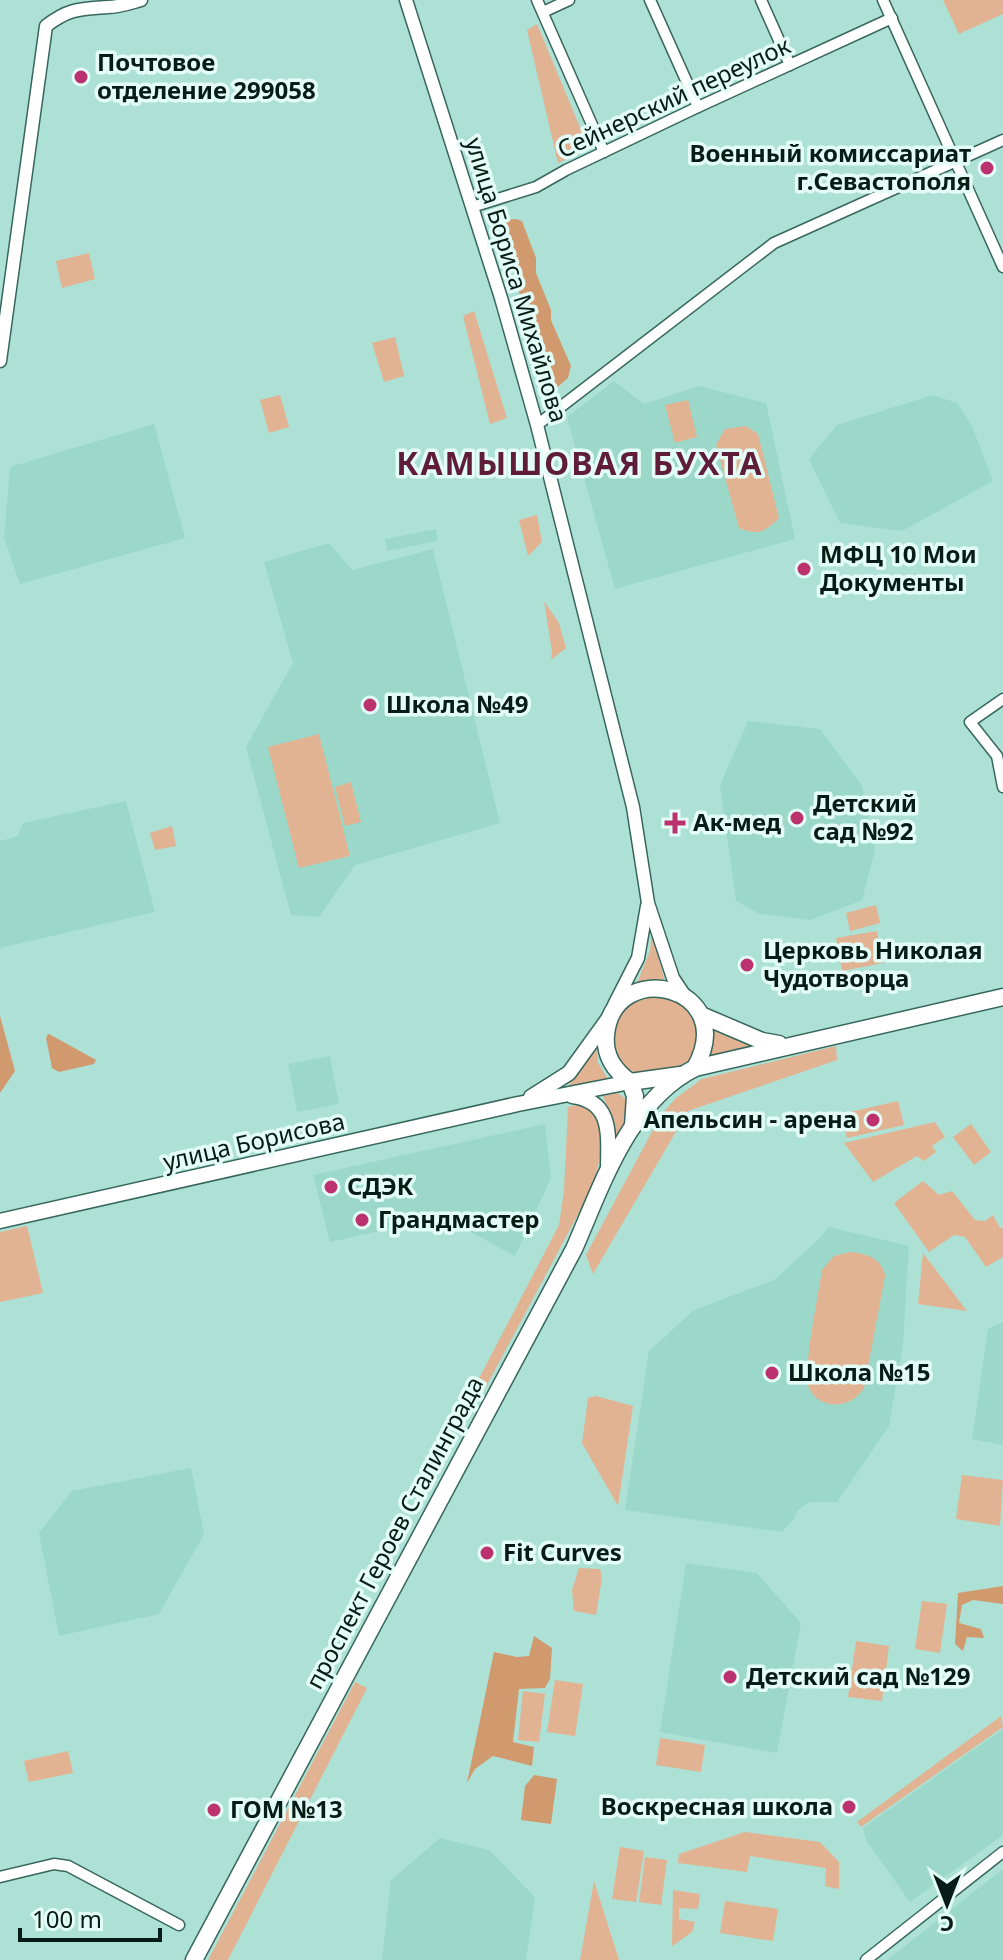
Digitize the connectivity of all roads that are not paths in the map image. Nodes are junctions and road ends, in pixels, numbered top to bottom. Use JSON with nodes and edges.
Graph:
{"nodes":[{"id":1,"x":141,"y":0,"type":"edge"},
{"id":2,"x":406,"y":0,"type":"edge"},
{"id":3,"x":537,"y":0,"type":"edge"},
{"id":4,"x":569,"y":0,"type":"edge"},
{"id":5,"x":650,"y":0,"type":"edge"},
{"id":6,"x":761,"y":0,"type":"edge"},
{"id":7,"x":883,"y":0,"type":"edge"},
{"id":8,"x":543,"y":12,"type":"junction"},
{"id":9,"x":892,"y":18,"type":"junction"},
{"id":10,"x":790,"y":65,"type":"junction"},
{"id":11,"x":698,"y":107,"type":"junction"},
{"id":12,"x":1003,"y":140,"type":"edge"},
{"id":13,"x":604,"y":152,"type":"junction"},
{"id":14,"x":956,"y":160,"type":"junction"},
{"id":15,"x":472,"y":207,"type":"junction"},
{"id":16,"x":1003,"y":267,"type":"edge"},
{"id":17,"x":0,"y":361,"type":"edge"},
{"id":18,"x":537,"y":425,"type":"junction"},
{"id":19,"x":1003,"y":699,"type":"edge"},
{"id":20,"x":1003,"y":787,"type":"edge"},
{"id":21,"x":648,"y":903,"type":"junction"},
{"id":22,"x":685,"y":996,"type":"junction"},
{"id":23,"x":1003,"y":997,"type":"edge"},
{"id":24,"x":701,"y":1015,"type":"junction"},
{"id":25,"x":608,"y":1019,"type":"junction"},
{"id":26,"x":789,"y":1046,"type":"junction"},
{"id":27,"x":688,"y":1071,"type":"junction"},
{"id":28,"x":630,"y":1082,"type":"junction"},
{"id":29,"x":563,"y":1095,"type":"junction"},
{"id":30,"x":518,"y":1104,"type":"junction"},
{"id":31,"x":633,"y":1126,"type":"junction"},
{"id":32,"x":608,"y":1172,"type":"junction"},
{"id":33,"x":0,"y":1221,"type":"edge"},
{"id":34,"x":1003,"y":1852,"type":"edge"},
{"id":35,"x":0,"y":1877,"type":"edge"},
{"id":36,"x":179,"y":1925,"type":"dead end"},
{"id":37,"x":194,"y":1960,"type":"edge"},
{"id":38,"x":866,"y":1960,"type":"edge"}],
"edges":[{"from":1,"to":17,"type":"street"},
{"from":2,"to":15,"type":"street","name":"улица Бориса Михайлова"},
{"from":3,"to":8,"type":"street"},
{"from":4,"to":8,"type":"street"},
{"from":5,"to":11,"type":"street"},
{"from":6,"to":10,"type":"street"},
{"from":7,"to":9,"type":"street"},
{"from":8,"to":13,"type":"street"},
{"from":9,"to":10,"type":"street","name":"Сейнерский переулок"},
{"from":9,"to":14,"type":"street"},
{"from":10,"to":11,"type":"street","name":"Сейнерский переулок"},
{"from":11,"to":13,"type":"street","name":"Сейнерский переулок"},
{"from":12,"to":14,"type":"street"},
{"from":13,"to":15,"type":"street","name":"Сейнерский переулок"},
{"from":14,"to":16,"type":"street"},
{"from":14,"to":18,"type":"street"},
{"from":15,"to":18,"type":"street","name":"улица Бориса Михайлова"},
{"from":18,"to":21,"type":"street","name":"улица Бориса Михайлова"},
{"from":19,"to":20,"type":"street"},
{"from":21,"to":22,"type":"street","name":"улица Бориса Михайлова"},
{"from":21,"to":25,"type":"street","name":"улица Бориса Михайлова"},
{"from":22,"to":24,"type":"main road"},
{"from":22,"to":25,"type":"main road"},
{"from":23,"to":26,"type":"main road"},
{"from":24,"to":26,"type":"main road"},
{"from":24,"to":27,"type":"main road"},
{"from":25,"to":28,"type":"main road"},
{"from":25,"to":30,"type":"main road","name":"улица Борисова"},
{"from":26,"to":27,"type":"main road"},
{"from":27,"to":28,"type":"main road"},
{"from":27,"to":31,"type":"main road","name":"проспект Героев Сталинграда"},
{"from":28,"to":29,"type":"main road","name":"улица Борисова"},
{"from":28,"to":31,"type":"main road"},
{"from":29,"to":30,"type":"main road","name":"улица Борисова"},
{"from":29,"to":32,"type":"main road"},
{"from":30,"to":33,"type":"main road","name":"улица Борисова"},
{"from":31,"to":32,"type":"main road","name":"проспект Героев Сталинграда"},
{"from":32,"to":37,"type":"main road","name":"проспект Героев Сталинграда"},
{"from":34,"to":38,"type":"street"},
{"from":35,"to":36,"type":"street"}]}
